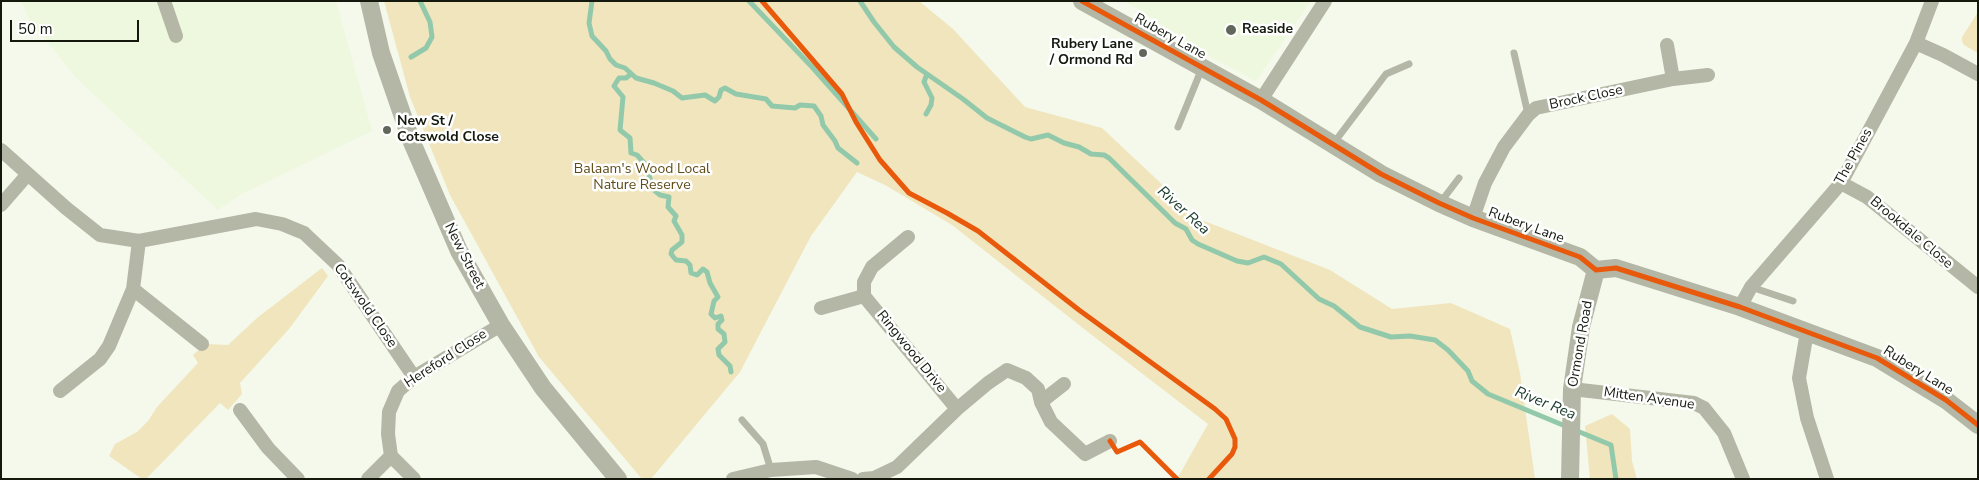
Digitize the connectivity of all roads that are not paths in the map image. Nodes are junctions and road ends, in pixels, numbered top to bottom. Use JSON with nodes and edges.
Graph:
{"nodes":[{"id":1,"x":164,"y":1,"type":"edge"},
{"id":2,"x":369,"y":1,"type":"edge"},
{"id":3,"x":1082,"y":1,"type":"edge"},
{"id":4,"x":1324,"y":1,"type":"edge"},
{"id":5,"x":1932,"y":1,"type":"edge"},
{"id":6,"x":176,"y":36,"type":"dead end"},
{"id":7,"x":1916,"y":43,"type":"junction"},
{"id":8,"x":1667,"y":45,"type":"dead end"},
{"id":9,"x":1514,"y":53,"type":"dead end"},
{"id":10,"x":1408,"y":64,"type":"dead end"},
{"id":11,"x":1202,"y":68,"type":"junction"},
{"id":12,"x":1978,"y":74,"type":"edge"},
{"id":13,"x":1708,"y":75,"type":"dead end"},
{"id":14,"x":1673,"y":79,"type":"junction"},
{"id":15,"x":1261,"y":100,"type":"junction"},
{"id":16,"x":1528,"y":115,"type":"junction"},
{"id":17,"x":1178,"y":127,"type":"dead end"},
{"id":18,"x":1333,"y":145,"type":"junction"},
{"id":19,"x":1,"y":150,"type":"edge"},
{"id":20,"x":28,"y":174,"type":"junction"},
{"id":21,"x":1459,"y":178,"type":"dead end"},
{"id":22,"x":1841,"y":183,"type":"junction"},
{"id":23,"x":1439,"y":203,"type":"junction"},
{"id":24,"x":1,"y":205,"type":"edge"},
{"id":25,"x":1473,"y":218,"type":"junction"},
{"id":26,"x":908,"y":237,"type":"dead end"},
{"id":27,"x":139,"y":241,"type":"junction"},
{"id":28,"x":1596,"y":270,"type":"junction"},
{"id":29,"x":1751,"y":287,"type":"junction"},
{"id":30,"x":1978,"y":287,"type":"edge"},
{"id":31,"x":133,"y":288,"type":"junction"},
{"id":32,"x":864,"y":296,"type":"junction"},
{"id":33,"x":1793,"y":301,"type":"dead end"},
{"id":34,"x":1740,"y":307,"type":"junction"},
{"id":35,"x":821,"y":308,"type":"dead end"},
{"id":36,"x":501,"y":325,"type":"junction"},
{"id":37,"x":1807,"y":332,"type":"junction"},
{"id":38,"x":202,"y":344,"type":"dead end"},
{"id":39,"x":414,"y":377,"type":"junction"},
{"id":40,"x":1064,"y":384,"type":"dead end"},
{"id":41,"x":1572,"y":389,"type":"junction"},
{"id":42,"x":60,"y":391,"type":"dead end"},
{"id":43,"x":1041,"y":402,"type":"junction"},
{"id":44,"x":957,"y":409,"type":"junction"},
{"id":45,"x":240,"y":410,"type":"dead end"},
{"id":46,"x":742,"y":420,"type":"dead end"},
{"id":47,"x":1978,"y":425,"type":"edge"},
{"id":48,"x":1110,"y":441,"type":"dead end"},
{"id":49,"x":392,"y":456,"type":"junction"},
{"id":50,"x":771,"y":470,"type":"junction"},
{"id":51,"x":871,"y":478,"type":"edge"},
{"id":52,"x":298,"y":479,"type":"edge"},
{"id":53,"x":368,"y":479,"type":"edge"},
{"id":54,"x":414,"y":479,"type":"edge"},
{"id":55,"x":618,"y":479,"type":"edge"},
{"id":56,"x":733,"y":479,"type":"edge"},
{"id":57,"x":852,"y":479,"type":"edge"},
{"id":58,"x":1570,"y":479,"type":"edge"},
{"id":59,"x":1743,"y":479,"type":"edge"},
{"id":60,"x":1827,"y":479,"type":"edge"}],
"edges":[{"from":1,"to":6,"type":"street"},
{"from":2,"to":36,"type":"street","name":"New Street"},
{"from":3,"to":11,"type":"street","name":"Rubery Lane"},
{"from":4,"to":15,"type":"street"},
{"from":5,"to":7,"type":"street","name":"The Pines"},
{"from":7,"to":12,"type":"street"},
{"from":7,"to":22,"type":"street","name":"The Pines"},
{"from":8,"to":14,"type":"street"},
{"from":9,"to":16,"type":"lane"},
{"from":10,"to":18,"type":"lane"},
{"from":11,"to":15,"type":"street","name":"Rubery Lane"},
{"from":11,"to":17,"type":"lane"},
{"from":13,"to":14,"type":"street","name":"Brock Close"},
{"from":14,"to":16,"type":"street","name":"Brock Close"},
{"from":15,"to":18,"type":"street","name":"Rubery Lane"},
{"from":16,"to":25,"type":"street","name":"Brock Close"},
{"from":18,"to":23,"type":"street","name":"Rubery Lane"},
{"from":19,"to":20,"type":"street","name":"Cotswold Close"},
{"from":20,"to":24,"type":"street"},
{"from":20,"to":27,"type":"street","name":"Cotswold Close"},
{"from":21,"to":23,"type":"lane"},
{"from":22,"to":29,"type":"street","name":"The Pines"},
{"from":22,"to":30,"type":"street","name":"Brookdale Close"},
{"from":23,"to":25,"type":"street","name":"Rubery Lane"},
{"from":25,"to":28,"type":"street","name":"Rubery Lane"},
{"from":26,"to":32,"type":"street"},
{"from":27,"to":31,"type":"street"},
{"from":27,"to":39,"type":"street","name":"Cotswold Close"},
{"from":28,"to":34,"type":"street","name":"Rubery Lane"},
{"from":28,"to":41,"type":"street","name":"Ormond Road"},
{"from":29,"to":33,"type":"lane"},
{"from":29,"to":34,"type":"street","name":"The Pines"},
{"from":31,"to":38,"type":"street"},
{"from":31,"to":42,"type":"street"},
{"from":32,"to":35,"type":"street"},
{"from":32,"to":44,"type":"street","name":"Ringwood Drive"},
{"from":34,"to":37,"type":"street","name":"Rubery Lane"},
{"from":36,"to":39,"type":"street","name":"Hereford Close"},
{"from":36,"to":55,"type":"street","name":"New Street"},
{"from":37,"to":47,"type":"street","name":"Rubery Lane"},
{"from":37,"to":60,"type":"street"},
{"from":39,"to":49,"type":"street","name":"Hereford Close"},
{"from":40,"to":43,"type":"street"},
{"from":41,"to":58,"type":"street","name":"Ormond Road"},
{"from":41,"to":59,"type":"street","name":"Mitten Avenue"},
{"from":43,"to":44,"type":"street"},
{"from":43,"to":48,"type":"street"},
{"from":44,"to":51,"type":"street"},
{"from":45,"to":52,"type":"street"},
{"from":46,"to":50,"type":"lane"},
{"from":49,"to":53,"type":"street"},
{"from":49,"to":54,"type":"street"},
{"from":50,"to":56,"type":"street"},
{"from":50,"to":57,"type":"street"}]}
